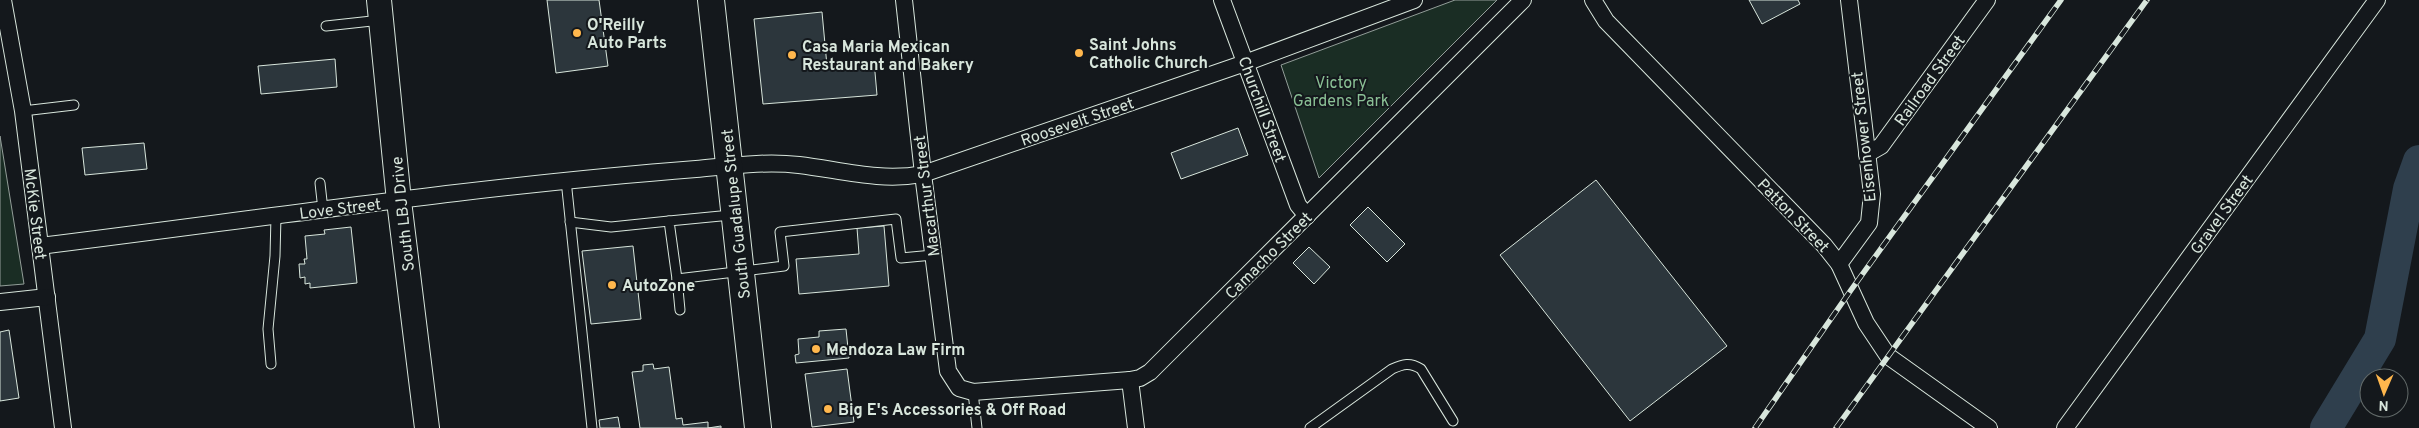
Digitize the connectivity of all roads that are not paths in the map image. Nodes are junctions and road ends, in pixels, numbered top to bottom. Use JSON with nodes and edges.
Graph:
{"nodes":[{"id":1,"x":3,"y":0,"type":"edge"},
{"id":2,"x":711,"y":0,"type":"edge"},
{"id":3,"x":904,"y":0,"type":"edge"},
{"id":4,"x":1222,"y":0,"type":"edge"},
{"id":5,"x":1414,"y":0,"type":"edge"},
{"id":6,"x":1523,"y":0,"type":"edge"},
{"id":7,"x":1593,"y":0,"type":"edge"},
{"id":8,"x":1849,"y":0,"type":"edge"},
{"id":9,"x":1986,"y":0,"type":"edge"},
{"id":10,"x":2377,"y":0,"type":"edge"},
{"id":11,"x":380,"y":10,"type":"edge"},
{"id":12,"x":326,"y":26,"type":"dead end"},
{"id":13,"x":1246,"y":63,"type":"junction"},
{"id":14,"x":74,"y":105,"type":"dead end"},
{"id":15,"x":23,"y":111,"type":"junction"},
{"id":16,"x":1867,"y":154,"type":"junction"},
{"id":17,"x":730,"y":166,"type":"junction"},
{"id":18,"x":923,"y":174,"type":"junction"},
{"id":19,"x":566,"y":180,"type":"junction"},
{"id":20,"x":320,"y":183,"type":"dead end"},
{"id":21,"x":399,"y":200,"type":"junction"},
{"id":22,"x":323,"y":210,"type":"junction"},
{"id":23,"x":735,"y":214,"type":"junction"},
{"id":24,"x":276,"y":216,"type":"junction"},
{"id":25,"x":1307,"y":216,"type":"junction"},
{"id":26,"x":669,"y":221,"type":"junction"},
{"id":27,"x":570,"y":222,"type":"junction"},
{"id":28,"x":40,"y":246,"type":"junction"},
{"id":29,"x":933,"y":255,"type":"junction"},
{"id":30,"x":1839,"y":264,"type":"junction"},
{"id":31,"x":741,"y":271,"type":"junction"},
{"id":32,"x":677,"y":279,"type":"junction"},
{"id":33,"x":47,"y":297,"type":"junction"},
{"id":34,"x":0,"y":302,"type":"edge"},
{"id":35,"x":680,"y":310,"type":"dead end"},
{"id":36,"x":271,"y":364,"type":"dead end"},
{"id":37,"x":1130,"y":380,"type":"junction"},
{"id":38,"x":966,"y":390,"type":"junction"},
{"id":39,"x":1453,"y":421,"type":"dead end"},
{"id":40,"x":63,"y":428,"type":"edge"},
{"id":41,"x":427,"y":428,"type":"edge"},
{"id":42,"x":592,"y":428,"type":"edge"},
{"id":43,"x":758,"y":428,"type":"edge"},
{"id":44,"x":977,"y":428,"type":"edge"},
{"id":45,"x":1136,"y":428,"type":"edge"},
{"id":46,"x":1310,"y":428,"type":"edge"},
{"id":47,"x":1989,"y":428,"type":"edge"},
{"id":48,"x":2065,"y":428,"type":"edge"}],
"edges":[{"from":1,"to":15,"type":"street","name":"McKie Street"},
{"from":2,"to":17,"type":"main road","name":"South Guadalupe Street"},
{"from":3,"to":18,"type":"street","name":"Macarthur Street"},
{"from":4,"to":13,"type":"street","name":"Churchill Street"},
{"from":5,"to":13,"type":"street","name":"Roosevelt Street"},
{"from":6,"to":25,"type":"street","name":"Camacho Street"},
{"from":7,"to":30,"type":"street","name":"Patton Street"},
{"from":8,"to":16,"type":"street","name":"Eisenhower Street"},
{"from":9,"to":16,"type":"street","name":"Railroad Street"},
{"from":10,"to":48,"type":"street","name":"Gravel Street"},
{"from":11,"to":12,"type":"lane"},
{"from":11,"to":21,"type":"street","name":"South LBJ Drive"},
{"from":13,"to":18,"type":"street","name":"Roosevelt Street"},
{"from":13,"to":25,"type":"street","name":"Churchill Street"},
{"from":14,"to":15,"type":"lane"},
{"from":15,"to":28,"type":"street","name":"McKie Street"},
{"from":16,"to":30,"type":"street","name":"Eisenhower Street"},
{"from":17,"to":18,"type":"street","name":"Roosevelt Street"},
{"from":17,"to":19,"type":"street","name":"Love Street"},
{"from":17,"to":23,"type":"main road","name":"South Guadalupe Street"},
{"from":18,"to":29,"type":"street","name":"Macarthur Street"},
{"from":19,"to":21,"type":"street","name":"Love Street"},
{"from":19,"to":27,"type":"lane"},
{"from":20,"to":22,"type":"lane"},
{"from":21,"to":22,"type":"street","name":"Love Street"},
{"from":21,"to":41,"type":"street","name":"South LBJ Drive"},
{"from":22,"to":24,"type":"street","name":"Love Street"},
{"from":23,"to":26,"type":"lane"},
{"from":23,"to":31,"type":"main road","name":"South Guadalupe Street"},
{"from":24,"to":28,"type":"street","name":"Love Street"},
{"from":24,"to":36,"type":"lane"},
{"from":25,"to":37,"type":"street","name":"Camacho Street"},
{"from":26,"to":27,"type":"lane"},
{"from":26,"to":32,"type":"lane"},
{"from":27,"to":42,"type":"lane"},
{"from":28,"to":33,"type":"street","name":"McKie Street"},
{"from":29,"to":31,"type":"lane"},
{"from":29,"to":38,"type":"street","name":"Macarthur Street"},
{"from":30,"to":47,"type":"street","name":"Patton Street"},
{"from":31,"to":32,"type":"lane"},
{"from":31,"to":43,"type":"main road","name":"South Guadalupe Street"},
{"from":32,"to":35,"type":"lane"},
{"from":33,"to":34,"type":"street"},
{"from":33,"to":40,"type":"street","name":"McKie Street"},
{"from":37,"to":38,"type":"street","name":"Camacho Street"},
{"from":37,"to":45,"type":"street"},
{"from":38,"to":44,"type":"lane"},
{"from":39,"to":46,"type":"lane"}]}
